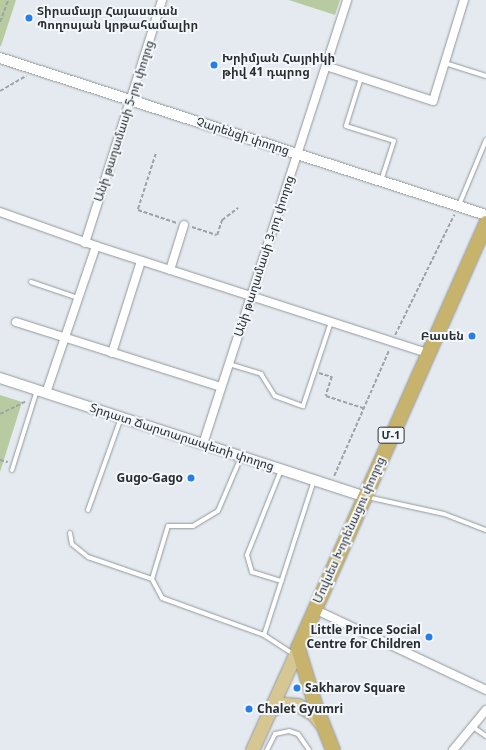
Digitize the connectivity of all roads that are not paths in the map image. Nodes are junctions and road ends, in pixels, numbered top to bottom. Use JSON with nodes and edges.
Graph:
{"nodes":[{"id":1,"x":162,"y":0,"type":"edge"},
{"id":2,"x":346,"y":0,"type":"edge"},
{"id":3,"x":464,"y":0,"type":"edge"},
{"id":4,"x":0,"y":58,"type":"edge"},
{"id":5,"x":445,"y":63,"type":"junction"},
{"id":6,"x":326,"y":66,"type":"junction"},
{"id":7,"x":486,"y":76,"type":"edge"},
{"id":8,"x":361,"y":78,"type":"junction"},
{"id":9,"x":131,"y":100,"type":"junction"},
{"id":10,"x":486,"y":140,"type":"edge"},
{"id":11,"x":297,"y":154,"type":"junction"},
{"id":12,"x":381,"y":181,"type":"junction"},
{"id":13,"x":459,"y":206,"type":"junction"},
{"id":14,"x":0,"y":212,"type":"edge"},
{"id":15,"x":486,"y":215,"type":"edge"},
{"id":16,"x":486,"y":223,"type":"edge"},
{"id":17,"x":184,"y":225,"type":"road end"},
{"id":18,"x":85,"y":243,"type":"junction"},
{"id":19,"x":96,"y":246,"type":"junction"},
{"id":20,"x":141,"y":261,"type":"junction"},
{"id":21,"x":170,"y":270,"type":"junction"},
{"id":22,"x":31,"y":282,"type":"dead end"},
{"id":23,"x":251,"y":296,"type":"junction"},
{"id":24,"x":79,"y":299,"type":"junction"},
{"id":25,"x":16,"y":322,"type":"dead end"},
{"id":26,"x":331,"y":322,"type":"junction"},
{"id":27,"x":65,"y":338,"type":"junction"},
{"id":28,"x":112,"y":353,"type":"junction"},
{"id":29,"x":427,"y":353,"type":"junction"},
{"id":30,"x":229,"y":364,"type":"junction"},
{"id":31,"x":0,"y":378,"type":"edge"},
{"id":32,"x":221,"y":387,"type":"junction"},
{"id":33,"x":42,"y":391,"type":"junction"},
{"id":34,"x":122,"y":417,"type":"junction"},
{"id":35,"x":203,"y":444,"type":"junction"},
{"id":36,"x":241,"y":456,"type":"junction"},
{"id":37,"x":281,"y":469,"type":"junction"},
{"id":38,"x":12,"y":470,"type":"dead end"},
{"id":39,"x":314,"y":480,"type":"junction"},
{"id":40,"x":364,"y":496,"type":"junction"},
{"id":41,"x":88,"y":510,"type":"dead end"},
{"id":42,"x":486,"y":530,"type":"edge"},
{"id":43,"x":70,"y":533,"type":"dead end"},
{"id":44,"x":152,"y":579,"type":"junction"},
{"id":45,"x":282,"y":581,"type":"junction"},
{"id":46,"x":314,"y":609,"type":"junction"},
{"id":47,"x":264,"y":635,"type":"junction"},
{"id":48,"x":296,"y":652,"type":"junction"},
{"id":49,"x":486,"y":690,"type":"edge"},
{"id":50,"x":270,"y":710,"type":"junction"},
{"id":51,"x":486,"y":710,"type":"edge"},
{"id":52,"x":473,"y":727,"type":"junction"},
{"id":53,"x":325,"y":729,"type":"junction"},
{"id":54,"x":486,"y":736,"type":"edge"},
{"id":55,"x":252,"y":750,"type":"edge"},
{"id":56,"x":267,"y":750,"type":"edge"},
{"id":57,"x":309,"y":750,"type":"edge"},
{"id":58,"x":333,"y":750,"type":"edge"},
{"id":59,"x":453,"y":750,"type":"edge"}],
"edges":[{"from":1,"to":9,"type":"street","name":"Անի թաղամասի 5-րդ փողոց"},
{"from":2,"to":6,"type":"street","name":"Անի թաղամասի 3-րդ փողոց"},
{"from":3,"to":5,"type":"street"},
{"from":4,"to":9,"type":"street","name":"Չարենցի փողոց"},
{"from":5,"to":7,"type":"lane"},
{"from":5,"to":8,"type":"street"},
{"from":6,"to":8,"type":"street"},
{"from":6,"to":11,"type":"street","name":"Անի թաղամասի 3-րդ փողոց"},
{"from":8,"to":12,"type":"lane"},
{"from":9,"to":11,"type":"street","name":"Չարենցի փողոց"},
{"from":9,"to":18,"type":"street","name":"Անի թաղամասի 5-րդ փողոց"},
{"from":10,"to":13,"type":"lane"},
{"from":11,"to":12,"type":"street","name":"Չարենցի փողոց"},
{"from":11,"to":23,"type":"street","name":"Անի թաղամասի 3-րդ փողոց"},
{"from":12,"to":13,"type":"street","name":"Չարենցի փողոց"},
{"from":13,"to":15,"type":"street","name":"Չարենցի փողոց"},
{"from":14,"to":18,"type":"street"},
{"from":16,"to":29,"type":"highway","name":"Մովսես Խորենացու փողոց","number":"Մ-1"},
{"from":17,"to":21,"type":"street"},
{"from":18,"to":19,"type":"street"},
{"from":19,"to":20,"type":"street"},
{"from":19,"to":24,"type":"street"},
{"from":20,"to":21,"type":"street"},
{"from":20,"to":28,"type":"street"},
{"from":21,"to":23,"type":"street"},
{"from":22,"to":24,"type":"lane"},
{"from":23,"to":26,"type":"street"},
{"from":23,"to":30,"type":"street","name":"Անի թաղամասի 3-րդ փողոց"},
{"from":24,"to":27,"type":"street"},
{"from":25,"to":27,"type":"street"},
{"from":26,"to":29,"type":"street"},
{"from":26,"to":30,"type":"lane"},
{"from":27,"to":28,"type":"street"},
{"from":27,"to":33,"type":"street"},
{"from":28,"to":32,"type":"street"},
{"from":29,"to":40,"type":"highway","name":"Մովսես Խորենացու փողոց","number":"Մ-1"},
{"from":30,"to":32,"type":"street","name":"Անի թաղամասի 3-րդ փողոց"},
{"from":31,"to":33,"type":"street","name":"Տրդատ Ճարտարապետի փողոց"},
{"from":32,"to":35,"type":"street","name":"Անի թաղամասի 3-րդ փողոց"},
{"from":33,"to":34,"type":"street","name":"Տրդատ Ճարտարապետի փողոց"},
{"from":33,"to":38,"type":"lane"},
{"from":34,"to":35,"type":"street","name":"Տրդատ Ճարտարապետի փողոց"},
{"from":34,"to":41,"type":"lane"},
{"from":35,"to":36,"type":"street","name":"Տրդատ Ճարտարապետի փողոց"},
{"from":36,"to":37,"type":"street","name":"Տրդատ Ճարտարապետի փողոց"},
{"from":36,"to":44,"type":"lane"},
{"from":37,"to":39,"type":"street","name":"Տրդատ Ճարտարապետի փողոց"},
{"from":37,"to":45,"type":"lane"},
{"from":39,"to":40,"type":"street","name":"Տրդատ Ճարտարապետի փողոց"},
{"from":39,"to":45,"type":"lane"},
{"from":40,"to":42,"type":"lane"},
{"from":40,"to":46,"type":"highway","name":"Մովսես Խորենացու փողոց","number":"Մ-1"},
{"from":43,"to":44,"type":"lane"},
{"from":44,"to":47,"type":"lane"},
{"from":45,"to":47,"type":"lane"},
{"from":46,"to":48,"type":"highway","name":"Մովսես Խորենացու փողոց","number":"Մ-1"},
{"from":46,"to":49,"type":"street"},
{"from":47,"to":48,"type":"lane"},
{"from":48,"to":50,"type":"main road","name":"Մովսես Խորենացու փողոց"},
{"from":48,"to":53,"type":"highway"},
{"from":50,"to":53,"type":"main road"},
{"from":50,"to":55,"type":"main road","name":"Մովսես Խորենացու փողոց"},
{"from":51,"to":52,"type":"street"},
{"from":52,"to":54,"type":"lane"},
{"from":52,"to":59,"type":"street"},
{"from":53,"to":58,"type":"highway"},
{"from":56,"to":57,"type":"lane"}]}
